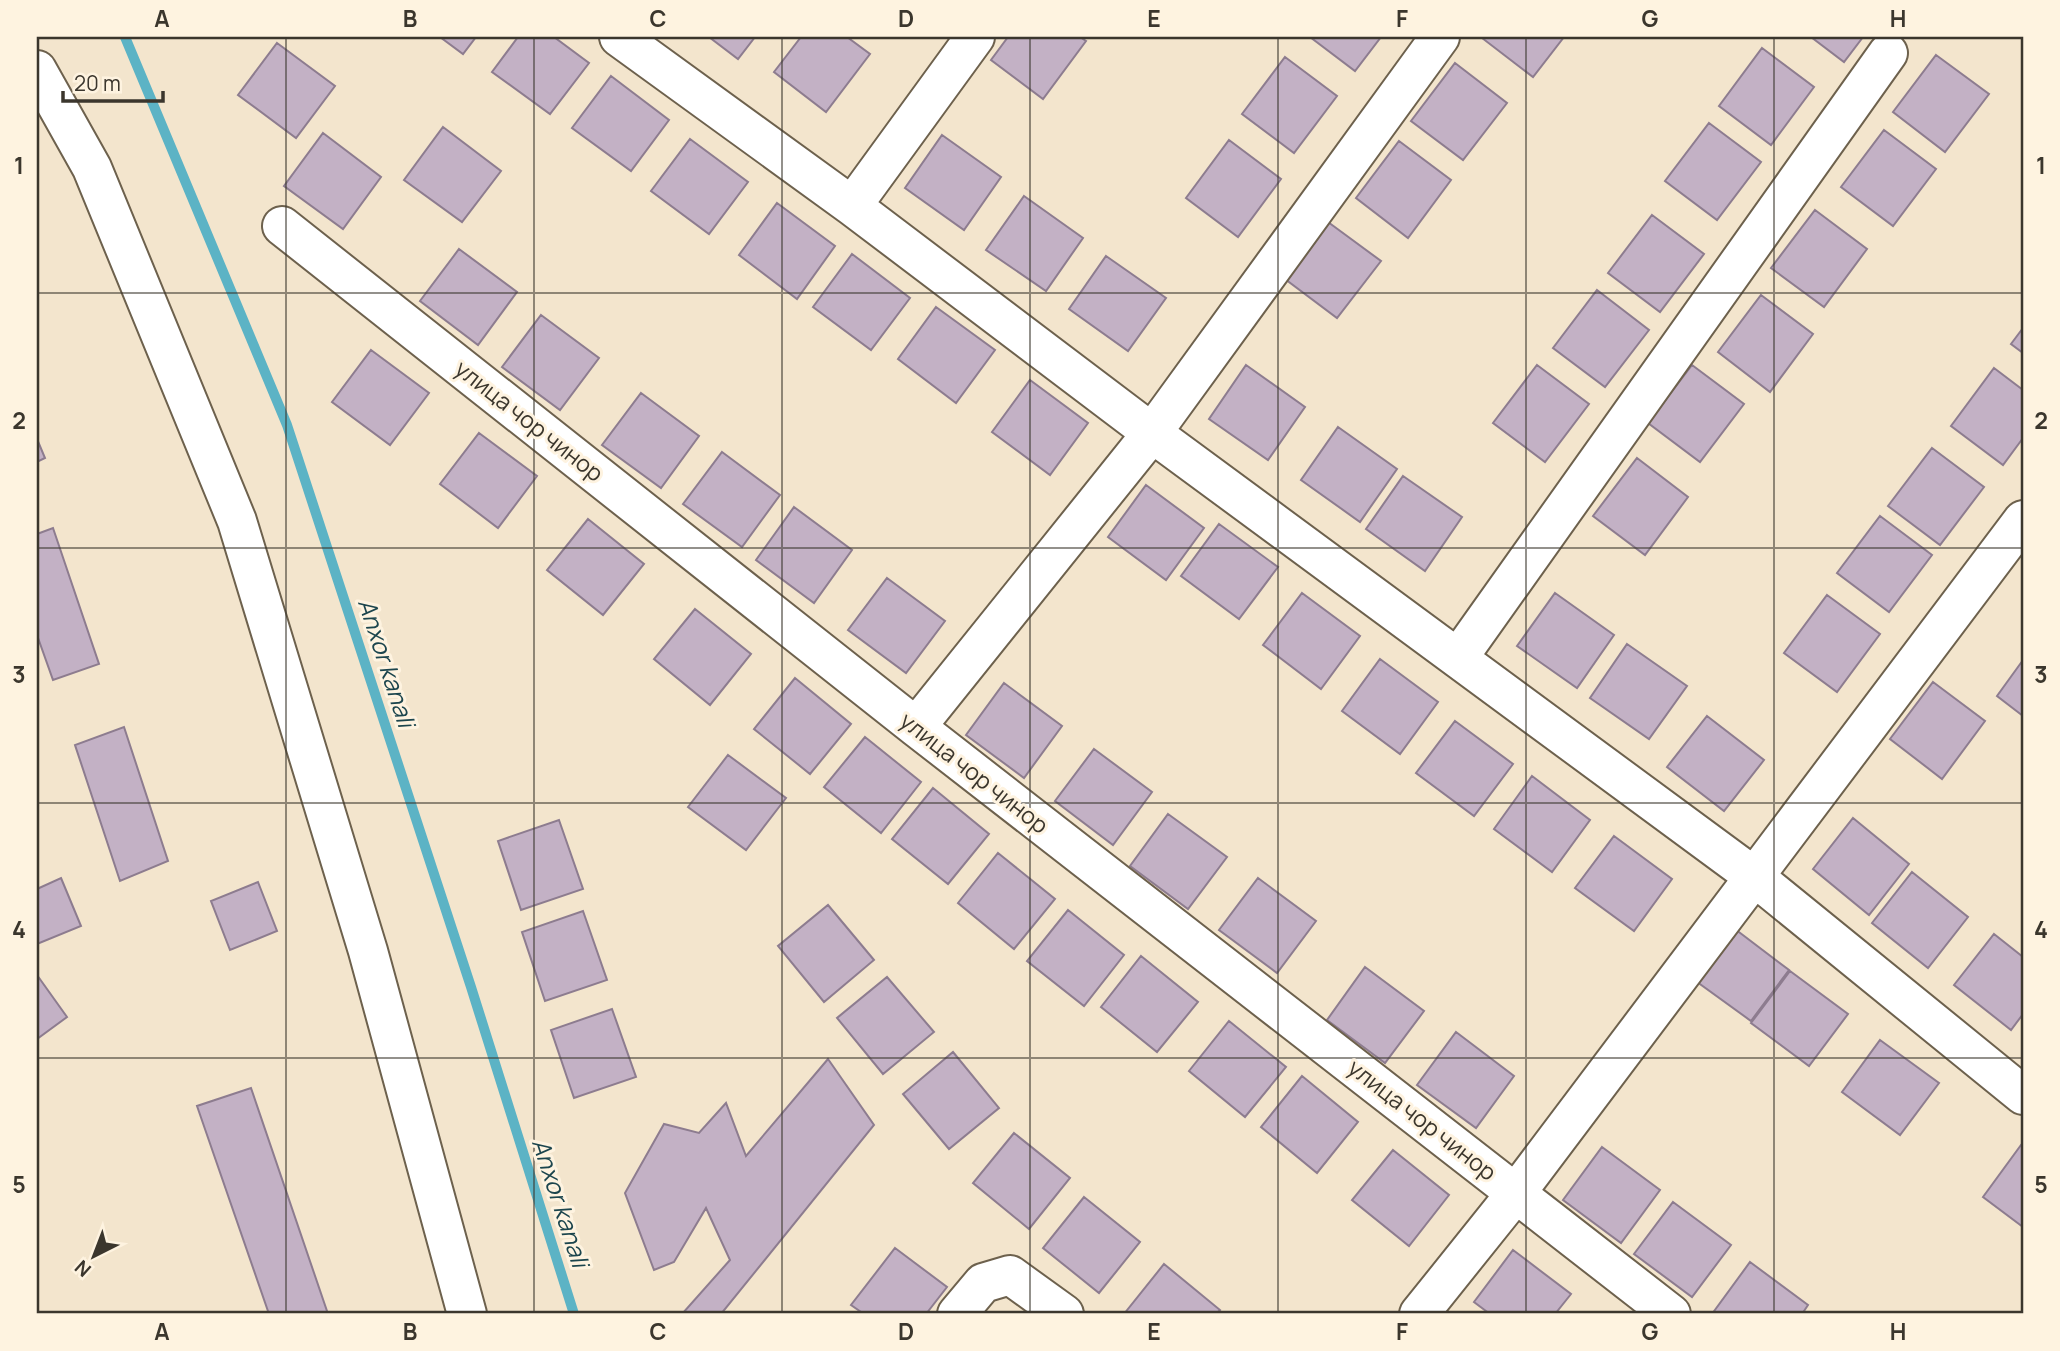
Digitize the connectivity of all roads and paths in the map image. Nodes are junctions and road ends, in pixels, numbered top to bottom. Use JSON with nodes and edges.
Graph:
{"nodes":[{"id":1,"x":619,"y":37,"type":"edge"},
{"id":2,"x":975,"y":37,"type":"edge"},
{"id":3,"x":1440,"y":37,"type":"edge"},
{"id":4,"x":1888,"y":53,"type":"dead end"},
{"id":5,"x":37,"y":70,"type":"edge"},
{"id":6,"x":852,"y":206,"type":"junction"},
{"id":7,"x":282,"y":226,"type":"dead end"},
{"id":8,"x":1152,"y":433,"type":"junction"},
{"id":9,"x":2023,"y":520,"type":"edge"},
{"id":10,"x":1458,"y":658,"type":"junction"},
{"id":11,"x":916,"y":727,"type":"junction"},
{"id":12,"x":1756,"y":878,"type":"junction"},
{"id":13,"x":2023,"y":1095,"type":"edge"},
{"id":14,"x":1516,"y":1193,"type":"junction"},
{"id":15,"x":467,"y":1314,"type":"edge"},
{"id":16,"x":957,"y":1314,"type":"edge"},
{"id":17,"x":1064,"y":1314,"type":"edge"},
{"id":18,"x":1419,"y":1314,"type":"edge"},
{"id":19,"x":1671,"y":1314,"type":"edge"}],
"edges":[{"from":1,"to":6,"type":"street"},
{"from":2,"to":6,"type":"street"},
{"from":3,"to":8,"type":"street"},
{"from":4,"to":10,"type":"street"},
{"from":5,"to":15,"type":"street"},
{"from":6,"to":8,"type":"street"},
{"from":7,"to":11,"type":"street","name":"улица чор чинор"},
{"from":8,"to":10,"type":"street"},
{"from":8,"to":11,"type":"street"},
{"from":9,"to":12,"type":"street"},
{"from":10,"to":12,"type":"street"},
{"from":11,"to":14,"type":"street","name":"улица чор чинор"},
{"from":12,"to":13,"type":"street"},
{"from":12,"to":14,"type":"street"},
{"from":14,"to":18,"type":"street"},
{"from":14,"to":19,"type":"street","name":"улица чор чинор"},
{"from":16,"to":17,"type":"street"}]}
